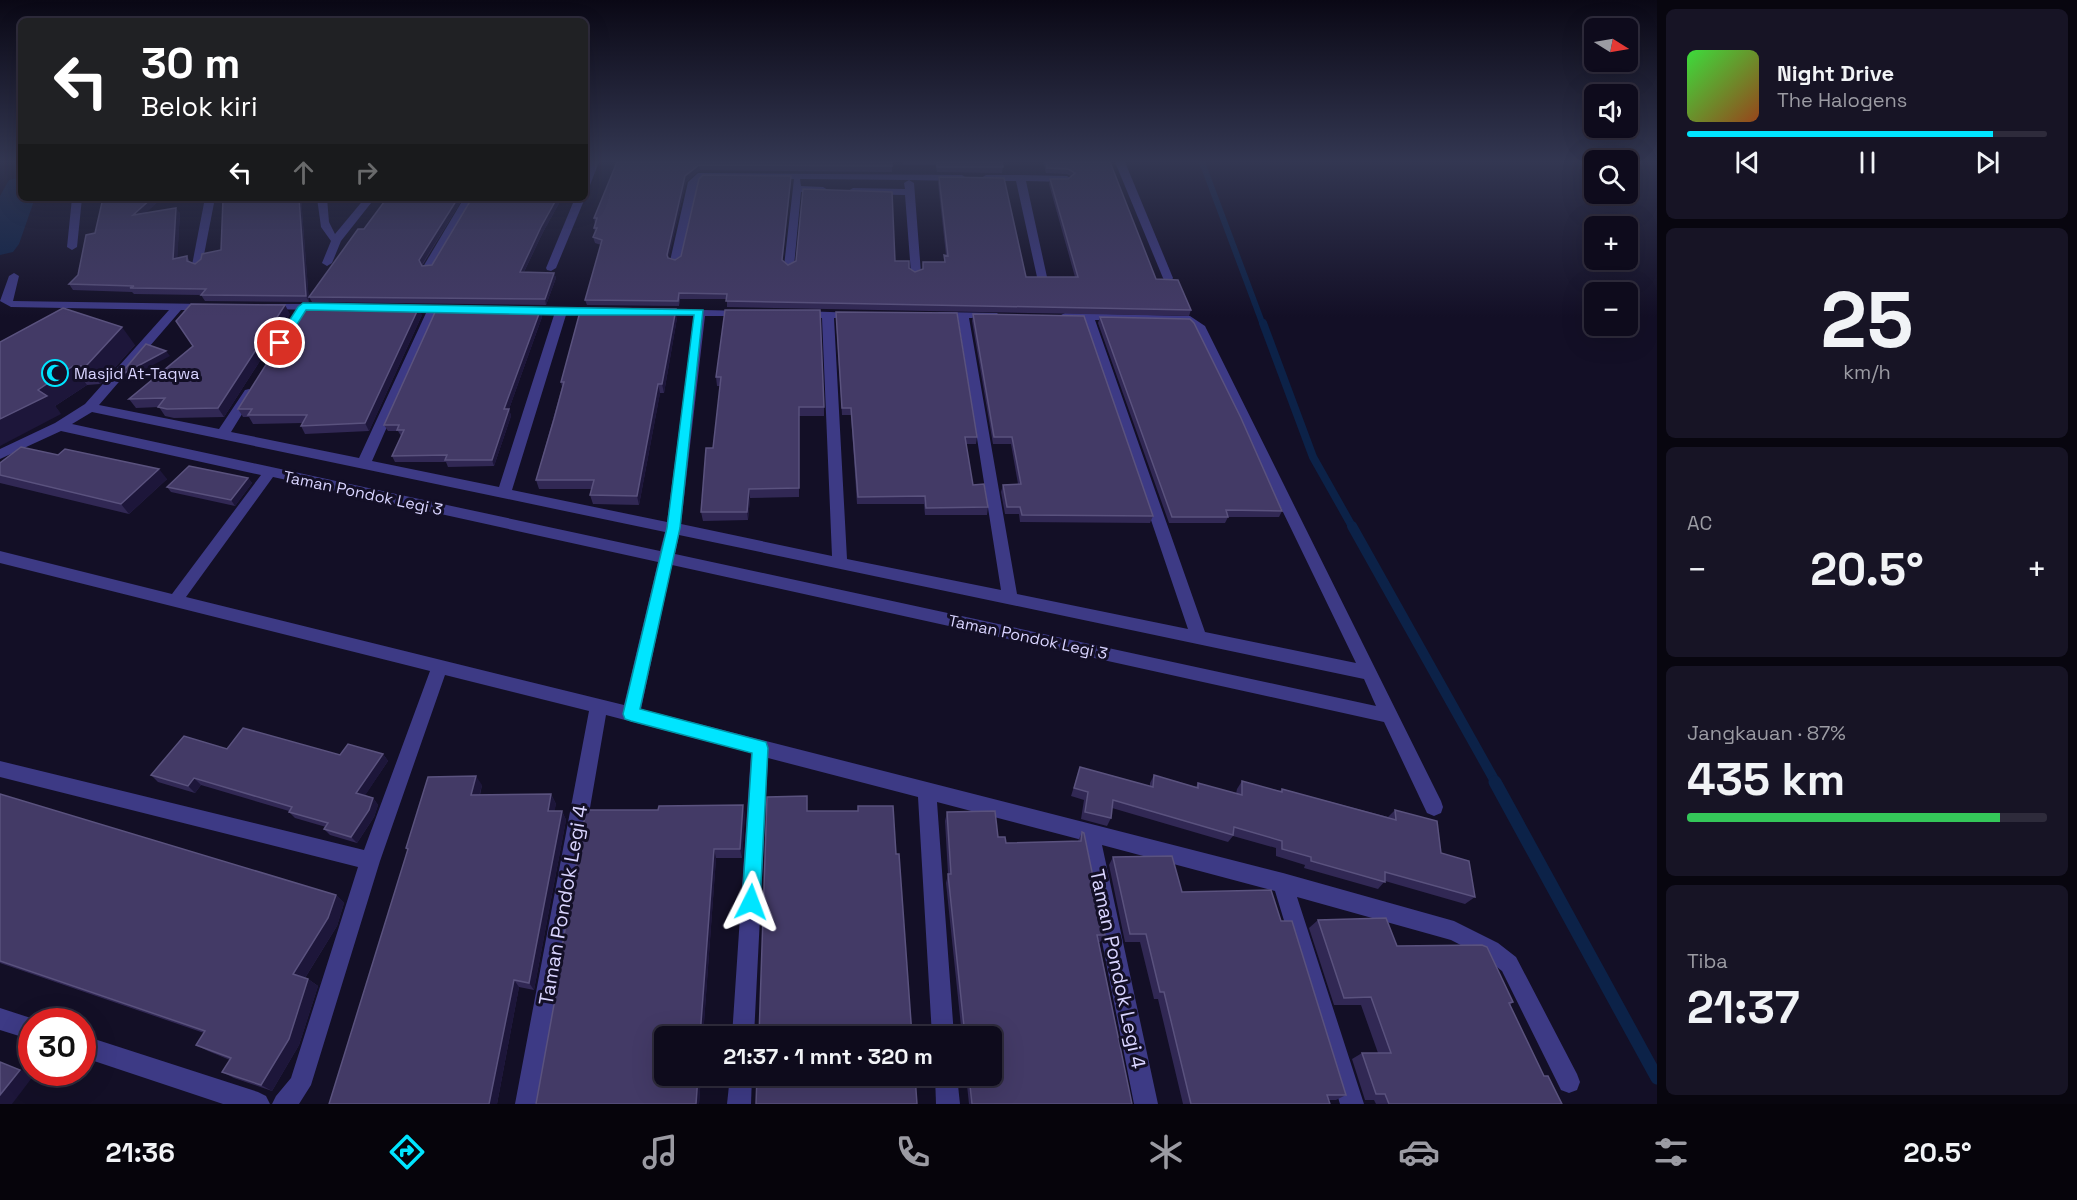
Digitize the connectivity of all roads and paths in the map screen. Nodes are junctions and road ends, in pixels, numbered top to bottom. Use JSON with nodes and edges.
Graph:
{"nodes":[{"id":1,"x":75,"y":214,"type":"edge"},
{"id":2,"x":207,"y":214,"type":"edge"},
{"id":3,"x":324,"y":214,"type":"edge"},
{"id":4,"x":357,"y":214,"type":"edge"},
{"id":5,"x":460,"y":214,"type":"edge"},
{"id":6,"x":574,"y":214,"type":"edge"},
{"id":7,"x":686,"y":214,"type":"edge"},
{"id":8,"x":794,"y":214,"type":"edge"},
{"id":9,"x":912,"y":214,"type":"edge"},
{"id":10,"x":1028,"y":214,"type":"edge"},
{"id":11,"x":1141,"y":214,"type":"edge"},
{"id":12,"x":336,"y":240,"type":"junction"},
{"id":13,"x":72,"y":247,"type":"dead end"},
{"id":14,"x":675,"y":261,"type":"edge"},
{"id":15,"x":327,"y":263,"type":"dead end"},
{"id":16,"x":196,"y":265,"type":"edge"},
{"id":17,"x":789,"y":266,"type":"edge"},
{"id":18,"x":428,"y":267,"type":"edge"},
{"id":19,"x":551,"y":268,"type":"dead end"},
{"id":20,"x":916,"y":273,"type":"edge"},
{"id":21,"x":14,"y":276,"type":"dead end"},
{"id":22,"x":1042,"y":277,"type":"edge"},
{"id":23,"x":1168,"y":278,"type":"edge"},
{"id":24,"x":178,"y":307,"type":"junction"},
{"id":25,"x":224,"y":307,"type":"edge"},
{"id":26,"x":258,"y":307,"type":"edge"},
{"id":27,"x":339,"y":308,"type":"edge"},
{"id":28,"x":386,"y":309,"type":"edge"},
{"id":29,"x":433,"y":310,"type":"junction"},
{"id":30,"x":468,"y":310,"type":"edge"},
{"id":31,"x":514,"y":311,"type":"edge"},
{"id":32,"x":561,"y":312,"type":"junction"},
{"id":33,"x":607,"y":312,"type":"edge"},
{"id":34,"x":642,"y":312,"type":"edge"},
{"id":35,"x":700,"y":312,"type":"junction"},
{"id":36,"x":758,"y":313,"type":"edge"},
{"id":37,"x":793,"y":314,"type":"edge"},
{"id":38,"x":828,"y":315,"type":"junction"},
{"id":39,"x":862,"y":315,"type":"edge"},
{"id":40,"x":930,"y":315,"type":"edge"},
{"id":41,"x":963,"y":315,"type":"junction"},
{"id":42,"x":1009,"y":315,"type":"edge"},
{"id":43,"x":1054,"y":316,"type":"edge"},
{"id":44,"x":1088,"y":317,"type":"junction"},
{"id":45,"x":254,"y":385,"type":"edge"},
{"id":46,"x":90,"y":406,"type":"junction"},
{"id":47,"x":60,"y":426,"type":"junction"},
{"id":48,"x":223,"y":434,"type":"junction"},
{"id":49,"x":0,"y":454,"type":"edge"},
{"id":50,"x":364,"y":463,"type":"junction"},
{"id":51,"x":270,"y":472,"type":"junction"},
{"id":52,"x":504,"y":493,"type":"junction"},
{"id":53,"x":674,"y":528,"type":"junction"},
{"id":54,"x":0,"y":557,"type":"edge"},
{"id":55,"x":666,"y":558,"type":"junction"},
{"id":56,"x":840,"y":562,"type":"junction"},
{"id":57,"x":1010,"y":598,"type":"junction"},
{"id":58,"x":175,"y":602,"type":"junction"},
{"id":59,"x":1199,"y":637,"type":"junction"},
{"id":60,"x":440,"y":665,"type":"junction"},
{"id":61,"x":1369,"y":673,"type":"junction"},
{"id":62,"x":599,"y":706,"type":"junction"},
{"id":63,"x":631,"y":714,"type":"junction"},
{"id":64,"x":1390,"y":716,"type":"junction"},
{"id":65,"x":760,"y":748,"type":"junction"},
{"id":66,"x":0,"y":769,"type":"edge"},
{"id":67,"x":927,"y":791,"type":"junction"},
{"id":68,"x":1434,"y":807,"type":"dead end"},
{"id":69,"x":1090,"y":833,"type":"junction"},
{"id":70,"x":370,"y":861,"type":"junction"},
{"id":71,"x":1283,"y":884,"type":"junction"},
{"id":72,"x":0,"y":1018,"type":"edge"},
{"id":73,"x":18,"y":1024,"type":"edge"},
{"id":74,"x":744,"y":1026,"type":"edge"},
{"id":75,"x":942,"y":1026,"type":"edge"},
{"id":76,"x":96,"y":1051,"type":"edge"},
{"id":77,"x":1569,"y":1082,"type":"dead end"},
{"id":78,"x":740,"y":1086,"type":"edge"},
{"id":79,"x":947,"y":1086,"type":"edge"},
{"id":80,"x":258,"y":1104,"type":"edge"},
{"id":81,"x":284,"y":1104,"type":"edge"},
{"id":82,"x":527,"y":1104,"type":"edge"},
{"id":83,"x":739,"y":1104,"type":"edge"},
{"id":84,"x":948,"y":1104,"type":"edge"},
{"id":85,"x":1146,"y":1104,"type":"edge"},
{"id":86,"x":1352,"y":1104,"type":"edge"}],
"edges":[{"from":1,"to":13,"type":"street"},
{"from":2,"to":16,"type":"street"},
{"from":3,"to":12,"type":"street"},
{"from":4,"to":12,"type":"street"},
{"from":5,"to":18,"type":"street"},
{"from":6,"to":19,"type":"street"},
{"from":7,"to":14,"type":"street"},
{"from":8,"to":17,"type":"street"},
{"from":9,"to":20,"type":"street"},
{"from":10,"to":22,"type":"street"},
{"from":11,"to":23,"type":"street"},
{"from":12,"to":15,"type":"street"},
{"from":21,"to":24,"type":"street"},
{"from":24,"to":25,"type":"street"},
{"from":24,"to":46,"type":"street"},
{"from":26,"to":27,"type":"street"},
{"from":28,"to":29,"type":"street"},
{"from":29,"to":30,"type":"street"},
{"from":29,"to":50,"type":"street","name":"Taman Pondok Legi 3"},
{"from":31,"to":32,"type":"street"},
{"from":32,"to":33,"type":"street"},
{"from":32,"to":52,"type":"street"},
{"from":34,"to":35,"type":"street"},
{"from":35,"to":36,"type":"street"},
{"from":35,"to":53,"type":"street"},
{"from":37,"to":38,"type":"street"},
{"from":38,"to":39,"type":"street"},
{"from":38,"to":56,"type":"street"},
{"from":40,"to":41,"type":"street"},
{"from":41,"to":42,"type":"street"},
{"from":41,"to":57,"type":"street"},
{"from":43,"to":44,"type":"street"},
{"from":44,"to":59,"type":"street"},
{"from":44,"to":61,"type":"street"},
{"from":45,"to":48,"type":"street"},
{"from":46,"to":47,"type":"street"},
{"from":46,"to":48,"type":"street","name":"Taman Pondok Legi 3"},
{"from":47,"to":49,"type":"street"},
{"from":47,"to":51,"type":"street","name":"Taman Pondok Legi 3"},
{"from":48,"to":50,"type":"street","name":"Taman Pondok Legi 3"},
{"from":50,"to":52,"type":"street","name":"Taman Pondok Legi 3"},
{"from":51,"to":55,"type":"street","name":"Taman Pondok Legi 3"},
{"from":51,"to":58,"type":"street"},
{"from":52,"to":53,"type":"street","name":"Taman Pondok Legi 3"},
{"from":53,"to":55,"type":"street"},
{"from":53,"to":56,"type":"street","name":"Taman Pondok Legi 3"},
{"from":54,"to":58,"type":"street"},
{"from":55,"to":63,"type":"street"},
{"from":55,"to":64,"type":"street","name":"Taman Pondok Legi 3"},
{"from":56,"to":57,"type":"street","name":"Taman Pondok Legi 3"},
{"from":57,"to":59,"type":"street","name":"Taman Pondok Legi 3"},
{"from":58,"to":60,"type":"street"},
{"from":59,"to":61,"type":"street","name":"Taman Pondok Legi 3"},
{"from":60,"to":62,"type":"street"},
{"from":60,"to":70,"type":"street"},
{"from":61,"to":64,"type":"street"},
{"from":62,"to":63,"type":"street"},
{"from":62,"to":82,"type":"street","name":"Taman Pondok Legi 4"},
{"from":63,"to":65,"type":"street"},
{"from":64,"to":68,"type":"street"},
{"from":65,"to":67,"type":"street"},
{"from":65,"to":74,"type":"street"},
{"from":66,"to":70,"type":"street"},
{"from":67,"to":69,"type":"street"},
{"from":67,"to":75,"type":"street"},
{"from":69,"to":71,"type":"street"},
{"from":69,"to":85,"type":"street","name":"Taman Pondok Legi 4"},
{"from":70,"to":81,"type":"street"},
{"from":71,"to":77,"type":"street"},
{"from":71,"to":86,"type":"street"},
{"from":72,"to":73,"type":"street"},
{"from":76,"to":80,"type":"street"},
{"from":78,"to":83,"type":"street"},
{"from":79,"to":84,"type":"street"}]}
